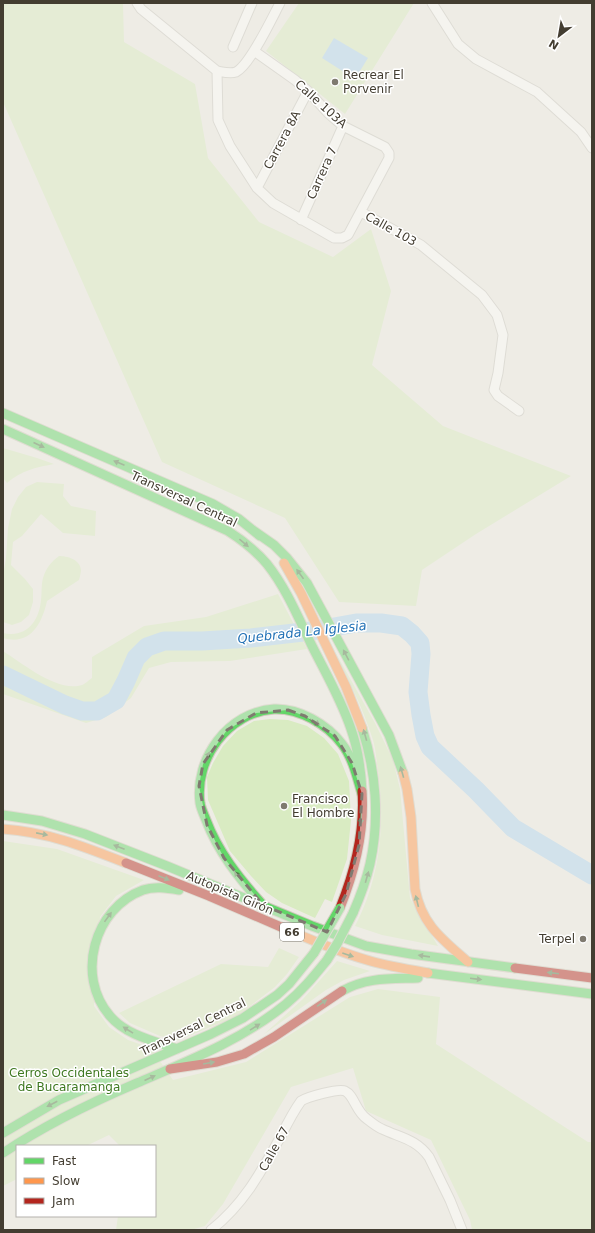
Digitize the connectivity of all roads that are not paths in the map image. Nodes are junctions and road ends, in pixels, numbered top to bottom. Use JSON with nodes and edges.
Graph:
{"nodes":[{"id":1,"x":280,"y":3,"type":"edge"},
{"id":2,"x":432,"y":3,"type":"edge"},
{"id":3,"x":137,"y":4,"type":"edge"},
{"id":4,"x":250,"y":4,"type":"edge"},
{"id":5,"x":233,"y":47,"type":"dead end"},
{"id":6,"x":254,"y":51,"type":"junction"},
{"id":7,"x":217,"y":71,"type":"junction"},
{"id":8,"x":308,"y":91,"type":"junction"},
{"id":9,"x":343,"y":126,"type":"junction"},
{"id":10,"x":592,"y":148,"type":"edge"},
{"id":11,"x":256,"y":188,"type":"junction"},
{"id":12,"x":361,"y":212,"type":"junction"},
{"id":13,"x":301,"y":220,"type":"junction"},
{"id":14,"x":519,"y":411,"type":"dead end"},
{"id":15,"x":3,"y":413,"type":"edge"},
{"id":16,"x":3,"y":429,"type":"edge"},
{"id":17,"x":254,"y":531,"type":"junction"},
{"id":18,"x":362,"y":794,"type":"junction"},
{"id":19,"x":3,"y":815,"type":"edge"},
{"id":20,"x":3,"y":829,"type":"edge"},
{"id":21,"x":209,"y":896,"type":"junction"},
{"id":22,"x":263,"y":905,"type":"junction"},
{"id":23,"x":468,"y":962,"type":"junction"},
{"id":24,"x":448,"y":976,"type":"junction"},
{"id":25,"x":592,"y":978,"type":"edge"},
{"id":26,"x":592,"y":994,"type":"edge"},
{"id":27,"x":177,"y":1049,"type":"junction"},
{"id":28,"x":170,"y":1069,"type":"junction"},
{"id":29,"x":3,"y":1133,"type":"edge"},
{"id":30,"x":3,"y":1153,"type":"edge"},
{"id":31,"x":211,"y":1230,"type":"edge"},
{"id":32,"x":462,"y":1230,"type":"edge"}],
"edges":[{"from":1,"to":6,"type":"street"},
{"from":2,"to":10,"type":"street"},
{"from":3,"to":7,"type":"street"},
{"from":4,"to":5,"type":"street"},
{"from":6,"to":7,"type":"street"},
{"from":6,"to":8,"type":"street","name":"Calle 103A"},
{"from":7,"to":11,"type":"street","name":"Calle 103"},
{"from":8,"to":9,"type":"street","name":"Calle 103A"},
{"from":8,"to":11,"type":"street","name":"Carrera 8A"},
{"from":9,"to":12,"type":"street","name":"Calle 103A"},
{"from":9,"to":13,"type":"street","name":"Carrera 7"},
{"from":11,"to":13,"type":"street","name":"Calle 103"},
{"from":12,"to":13,"type":"street","name":"Calle 103"},
{"from":12,"to":14,"type":"street","name":"Calle 103"},
{"from":17,"to":15,"type":"main road","name":"Transversal Central","one_way":true},
{"from":16,"to":18,"type":"main road","name":"Transversal Central","one_way":true},
{"from":23,"to":17,"type":"main road","one_way":true},
{"from":28,"to":17,"type":"main road","name":"Transversal Central","one_way":true,"bridge":true},
{"from":22,"to":18,"type":"main road","one_way":true},
{"from":18,"to":27,"type":"main road","name":"Transversal Central","one_way":true,"bridge":true},
{"from":22,"to":19,"type":"main road","name":"Autopista Girón","number":"66","one_way":true},
{"from":20,"to":21,"type":"main road","name":"Autopista Girón","number":"66","one_way":true},
{"from":21,"to":24,"type":"main road","name":"Autopista Girón","number":"66","one_way":true},
{"from":27,"to":21,"type":"main road","one_way":true},
{"from":23,"to":22,"type":"main road","name":"Autopista Girón","number":"66","one_way":true},
{"from":25,"to":23,"type":"main road","name":"Autopista Girón","number":"66","one_way":true},
{"from":24,"to":26,"type":"main road","name":"Autopista Girón","number":"66","one_way":true},
{"from":28,"to":24,"type":"main road","one_way":true},
{"from":27,"to":29,"type":"main road","name":"Transversal Central","one_way":true},
{"from":30,"to":28,"type":"main road","one_way":true},
{"from":31,"to":32,"type":"street","name":"Calle 67"}]}
